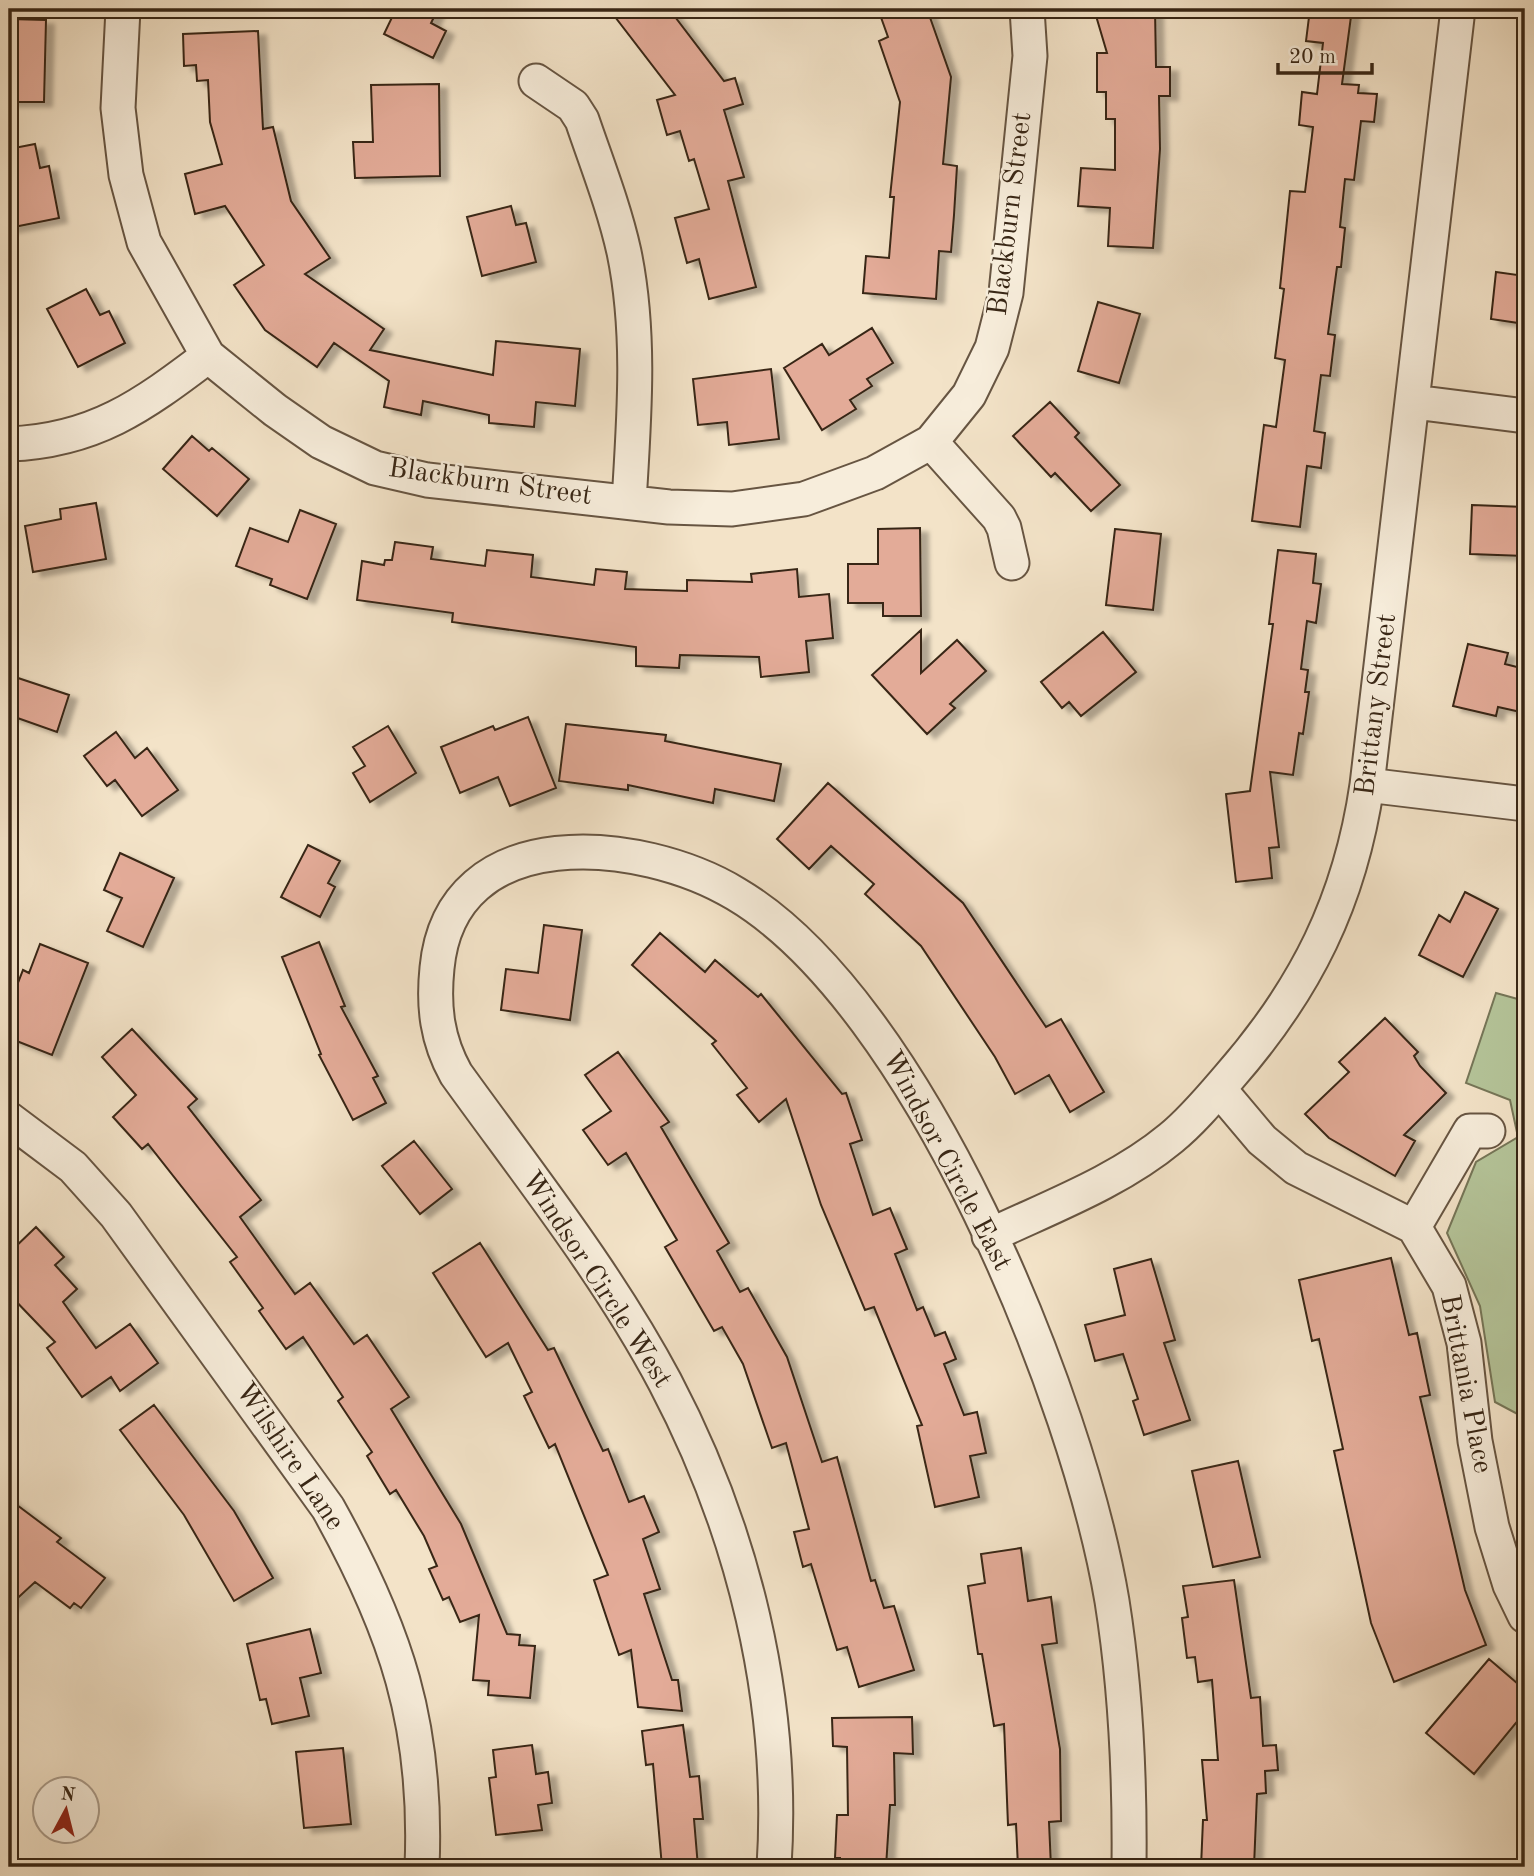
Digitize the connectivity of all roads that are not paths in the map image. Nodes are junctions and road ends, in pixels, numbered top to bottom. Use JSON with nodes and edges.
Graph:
{"nodes":[{"id":1,"x":122,"y":9,"type":"edge"},
{"id":2,"x":1027,"y":9,"type":"edge"},
{"id":3,"x":1458,"y":9,"type":"edge"},
{"id":4,"x":536,"y":81,"type":"dead end"},
{"id":5,"x":208,"y":356,"type":"junction"},
{"id":6,"x":1414,"y":402,"type":"junction"},
{"id":7,"x":1525,"y":416,"type":"edge"},
{"id":8,"x":931,"y":442,"type":"junction"},
{"id":9,"x":9,"y":444,"type":"edge"},
{"id":10,"x":629,"y":502,"type":"junction"},
{"id":11,"x":1012,"y":563,"type":"dead end"},
{"id":12,"x":1367,"y":785,"type":"junction"},
{"id":13,"x":1525,"y":804,"type":"edge"},
{"id":14,"x":456,"y":1074,"type":"joint"},
{"id":15,"x":1219,"y":1089,"type":"junction"},
{"id":16,"x":9,"y":1119,"type":"edge"},
{"id":17,"x":1488,"y":1131,"type":"dead end"},
{"id":18,"x":1414,"y":1227,"type":"junction"},
{"id":19,"x":989,"y":1236,"type":"junction"},
{"id":20,"x":1525,"y":1616,"type":"edge"},
{"id":21,"x":422,"y":1867,"type":"edge"},
{"id":22,"x":775,"y":1867,"type":"edge"},
{"id":23,"x":1129,"y":1867,"type":"edge"}],
"edges":[{"from":1,"to":5,"type":"street","name":"Blackburn Street"},
{"from":2,"to":8,"type":"street","name":"Blackburn Street"},
{"from":3,"to":6,"type":"street","name":"Brittany Street"},
{"from":4,"to":10,"type":"street","name":"Blackburn Street"},
{"from":5,"to":9,"type":"street"},
{"from":5,"to":10,"type":"street","name":"Blackburn Street"},
{"from":6,"to":7,"type":"street"},
{"from":6,"to":12,"type":"street","name":"Brittany Street"},
{"from":8,"to":10,"type":"street","name":"Blackburn Street"},
{"from":8,"to":11,"type":"street"},
{"from":12,"to":13,"type":"street"},
{"from":12,"to":15,"type":"street","name":"Brittany Street"},
{"from":14,"to":19,"type":"street","name":"Windsor Circle East"},
{"from":14,"to":22,"type":"street","name":"Windsor Circle West"},
{"from":15,"to":18,"type":"street"},
{"from":15,"to":19,"type":"street","name":"Brittany Street"},
{"from":16,"to":21,"type":"street","name":"Wilshire Lane"},
{"from":17,"to":18,"type":"street"},
{"from":18,"to":20,"type":"street","name":"Brittania Place"},
{"from":19,"to":23,"type":"street","name":"Windsor Circle East"}]}
